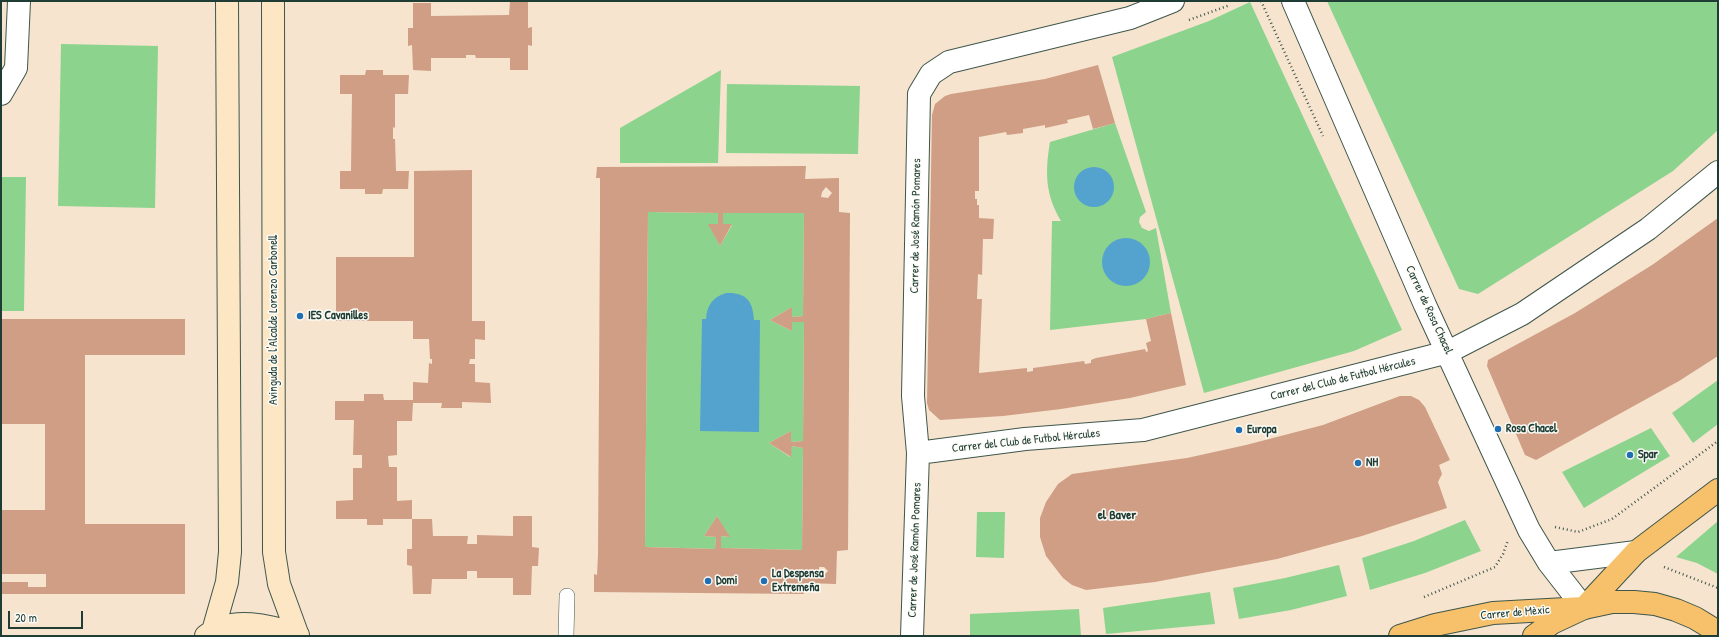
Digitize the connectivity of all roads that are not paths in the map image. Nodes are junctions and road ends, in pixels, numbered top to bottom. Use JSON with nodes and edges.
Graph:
{"nodes":[{"id":1,"x":19,"y":1,"type":"edge"},
{"id":2,"x":227,"y":1,"type":"edge"},
{"id":3,"x":273,"y":1,"type":"edge"},
{"id":4,"x":1173,"y":1,"type":"edge"},
{"id":5,"x":1293,"y":1,"type":"edge"},
{"id":6,"x":1,"y":94,"type":"edge"},
{"id":7,"x":1718,"y":172,"type":"edge"},
{"id":8,"x":1448,"y":352,"type":"junction"},
{"id":9,"x":918,"y":453,"type":"junction"},
{"id":10,"x":1718,"y":490,"type":"edge"},
{"id":11,"x":1636,"y":552,"type":"junction"},
{"id":12,"x":1549,"y":563,"type":"junction"},
{"id":13,"x":567,"y":596,"type":"dead end"},
{"id":14,"x":1584,"y":608,"type":"junction"},
{"id":15,"x":1718,"y":632,"type":"edge"},
{"id":16,"x":210,"y":633,"type":"edge"},
{"id":17,"x":298,"y":636,"type":"edge"},
{"id":18,"x":566,"y":636,"type":"edge"},
{"id":19,"x":912,"y":636,"type":"edge"},
{"id":20,"x":1400,"y":636,"type":"edge"},
{"id":21,"x":1534,"y":636,"type":"edge"},
{"id":22,"x":1716,"y":636,"type":"edge"}],
"edges":[{"from":1,"to":6,"type":"street"},
{"from":2,"to":16,"type":"main road","name":"Avinguda de l'Alcalde Lorenzo Carbonell"},
{"from":3,"to":17,"type":"main road","name":"Avinguda de l'Alcalde Lorenzo Carbonell"},
{"from":4,"to":9,"type":"street","name":"Carrer de José Ramón Pomares"},
{"from":5,"to":8,"type":"street","name":"Carrer de Rosa Chacel"},
{"from":7,"to":8,"type":"street","name":"Carrer del Club de Futbol Hércules"},
{"from":8,"to":9,"type":"street","name":"Carrer del Club de Futbol Hércules"},
{"from":8,"to":12,"type":"street","name":"Carrer de Rosa Chacel"},
{"from":9,"to":19,"type":"street","name":"Carrer de José Ramón Pomares"},
{"from":10,"to":11,"type":"main road","name":"Carrer de Mèxic"},
{"from":11,"to":12,"type":"street","name":"Carrer de Mèxic"},
{"from":11,"to":14,"type":"main road","name":"Carrer de Mèxic"},
{"from":12,"to":14,"type":"street","name":"Carrer de Rosa Chacel"},
{"from":13,"to":18,"type":"lane"},
{"from":14,"to":15,"type":"main road","name":"Carrer de Mèxic"},
{"from":14,"to":20,"type":"main road","name":"Carrer de Mèxic"},
{"from":14,"to":21,"type":"main road","name":"Carrer de Mèxic"},
{"from":15,"to":22,"type":"main road"},
{"from":16,"to":17,"type":"main road","name":"Avinguda de l'Alcalde Lorenzo Carbonell"}]}
